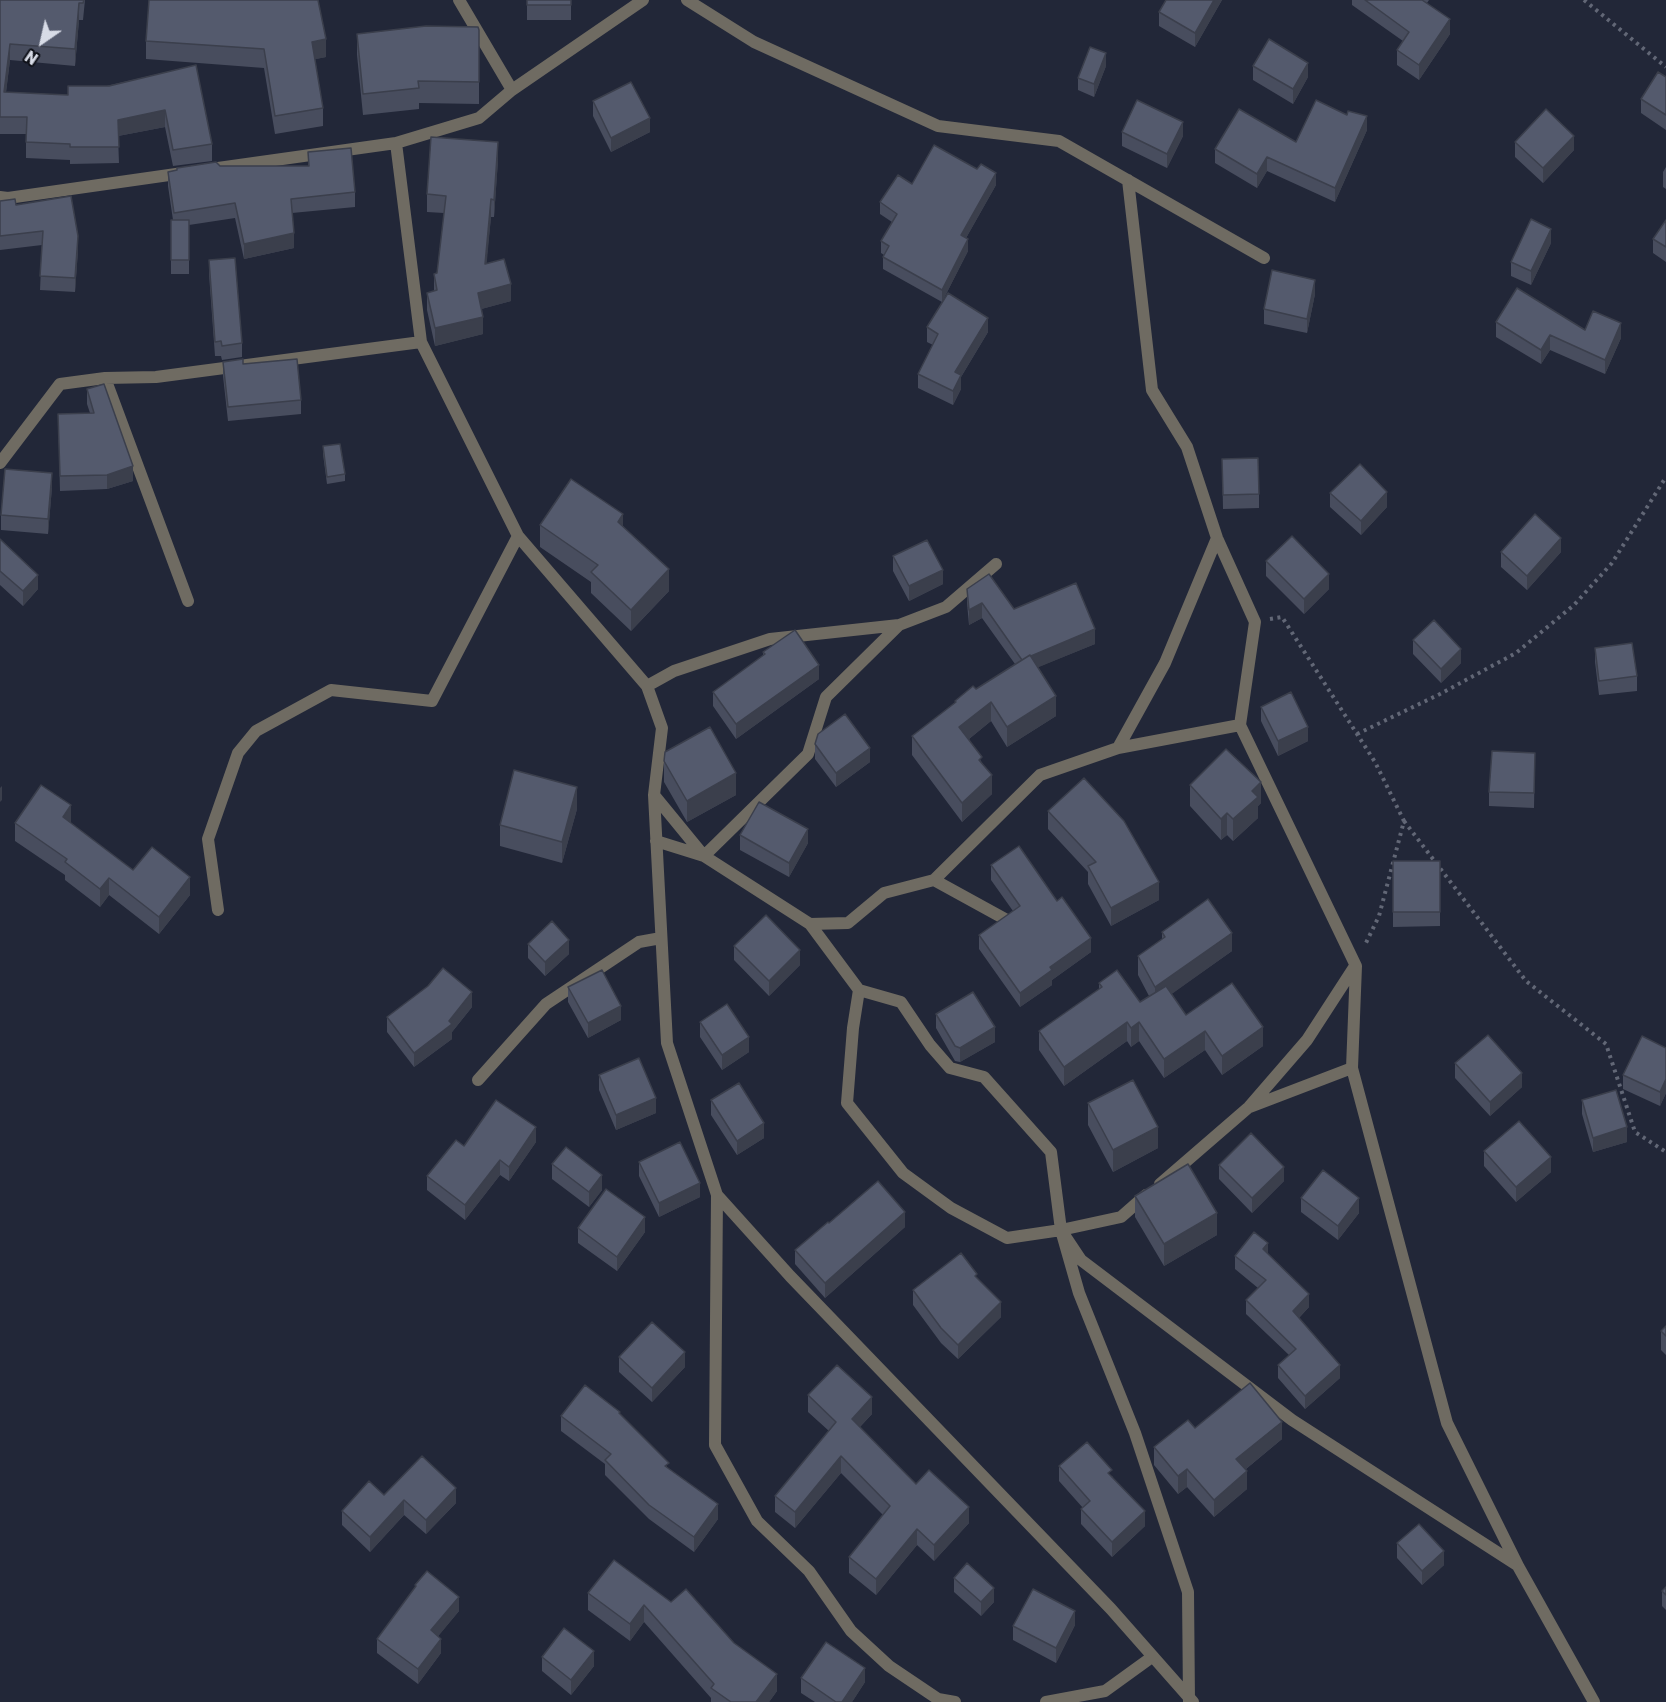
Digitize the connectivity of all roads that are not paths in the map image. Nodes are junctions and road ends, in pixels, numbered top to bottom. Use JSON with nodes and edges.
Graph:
{"nodes":[{"id":1,"x":459,"y":0,"type":"edge"},
{"id":2,"x":643,"y":0,"type":"edge"},
{"id":3,"x":687,"y":0,"type":"edge"},
{"id":4,"x":512,"y":90,"type":"junction"},
{"id":5,"x":396,"y":143,"type":"junction"},
{"id":6,"x":1128,"y":180,"type":"junction"},
{"id":7,"x":0,"y":196,"type":"edge"},
{"id":8,"x":1264,"y":258,"type":"dead end"},
{"id":9,"x":421,"y":342,"type":"junction"},
{"id":10,"x":105,"y":378,"type":"junction"},
{"id":11,"x":0,"y":463,"type":"edge"},
{"id":12,"x":518,"y":536,"type":"junction"},
{"id":13,"x":1217,"y":538,"type":"junction"},
{"id":14,"x":996,"y":564,"type":"dead end"},
{"id":15,"x":188,"y":601,"type":"dead end"},
{"id":16,"x":899,"y":625,"type":"junction"},
{"id":17,"x":648,"y":686,"type":"junction"},
{"id":18,"x":1240,"y":725,"type":"junction"},
{"id":19,"x":1118,"y":748,"type":"junction"},
{"id":20,"x":654,"y":795,"type":"junction"},
{"id":21,"x":656,"y":841,"type":"junction"},
{"id":22,"x":704,"y":856,"type":"junction"},
{"id":23,"x":934,"y":880,"type":"junction"},
{"id":24,"x":218,"y":910,"type":"dead end"},
{"id":25,"x":1005,"y":919,"type":"edge"},
{"id":26,"x":810,"y":924,"type":"junction"},
{"id":27,"x":661,"y":938,"type":"junction"},
{"id":28,"x":1356,"y":966,"type":"junction"},
{"id":29,"x":859,"y":990,"type":"junction"},
{"id":30,"x":1352,"y":1068,"type":"junction"},
{"id":31,"x":478,"y":1080,"type":"dead end"},
{"id":32,"x":1249,"y":1107,"type":"junction"},
{"id":33,"x":717,"y":1195,"type":"junction"},
{"id":34,"x":1061,"y":1230,"type":"junction"},
{"id":35,"x":1518,"y":1566,"type":"junction"},
{"id":36,"x":1152,"y":1657,"type":"junction"},
{"id":37,"x":1191,"y":1701,"type":"edge"},
{"id":38,"x":955,"y":1702,"type":"edge"},
{"id":39,"x":1046,"y":1702,"type":"edge"},
{"id":40,"x":1594,"y":1702,"type":"edge"}],
"edges":[{"from":1,"to":4,"type":"street"},
{"from":2,"to":4,"type":"street"},
{"from":3,"to":6,"type":"street"},
{"from":4,"to":5,"type":"street"},
{"from":5,"to":7,"type":"street"},
{"from":5,"to":9,"type":"street"},
{"from":6,"to":8,"type":"street"},
{"from":6,"to":13,"type":"street"},
{"from":9,"to":10,"type":"street"},
{"from":9,"to":12,"type":"street"},
{"from":10,"to":11,"type":"street"},
{"from":10,"to":15,"type":"street"},
{"from":12,"to":17,"type":"street"},
{"from":12,"to":24,"type":"street"},
{"from":13,"to":18,"type":"street"},
{"from":13,"to":19,"type":"street"},
{"from":14,"to":16,"type":"street"},
{"from":16,"to":17,"type":"street"},
{"from":16,"to":22,"type":"street"},
{"from":17,"to":20,"type":"street"},
{"from":18,"to":19,"type":"street"},
{"from":18,"to":28,"type":"street"},
{"from":19,"to":23,"type":"street"},
{"from":20,"to":21,"type":"street"},
{"from":20,"to":22,"type":"street"},
{"from":21,"to":22,"type":"street"},
{"from":21,"to":27,"type":"street"},
{"from":22,"to":26,"type":"street"},
{"from":23,"to":25,"type":"street"},
{"from":23,"to":26,"type":"street"},
{"from":26,"to":29,"type":"street"},
{"from":27,"to":31,"type":"street"},
{"from":27,"to":33,"type":"street"},
{"from":28,"to":30,"type":"street"},
{"from":28,"to":32,"type":"street"},
{"from":29,"to":34,"type":"street"},
{"from":29,"to":34,"type":"street"},
{"from":30,"to":32,"type":"street"},
{"from":30,"to":35,"type":"street"},
{"from":32,"to":34,"type":"street"},
{"from":33,"to":36,"type":"street"},
{"from":33,"to":38,"type":"street"},
{"from":34,"to":35,"type":"street"},
{"from":34,"to":37,"type":"street"},
{"from":35,"to":40,"type":"street"},
{"from":36,"to":37,"type":"street"},
{"from":36,"to":39,"type":"street"}]}
